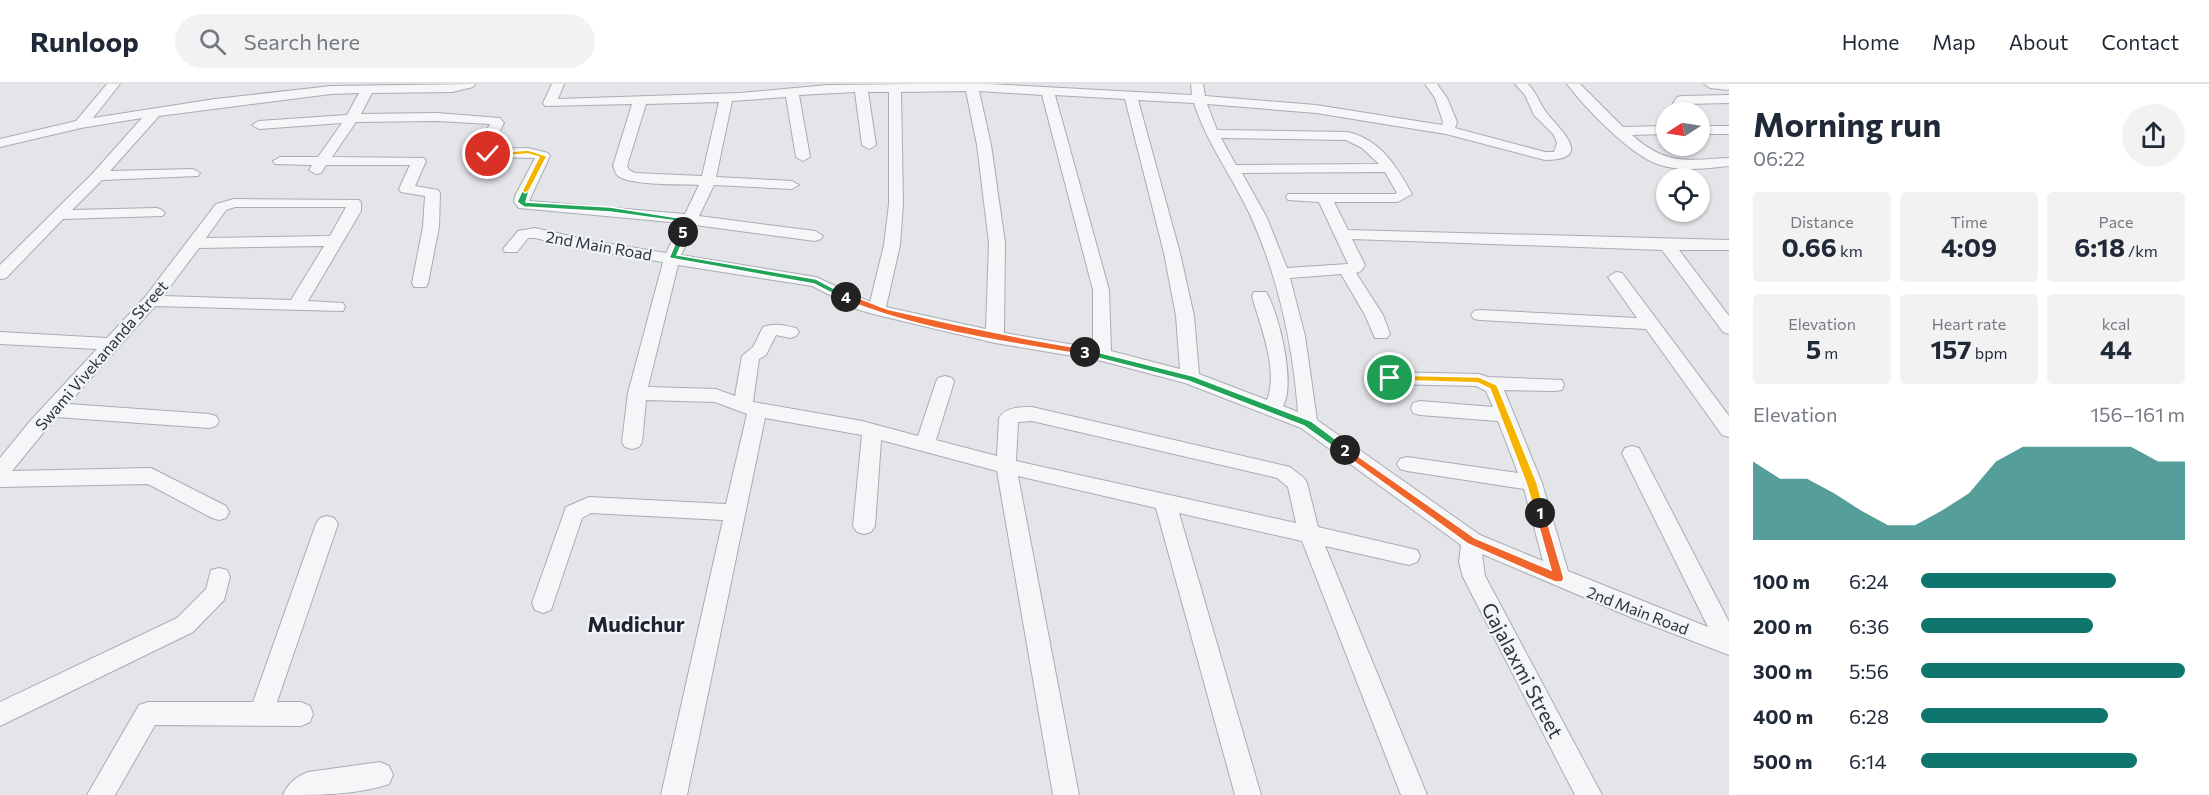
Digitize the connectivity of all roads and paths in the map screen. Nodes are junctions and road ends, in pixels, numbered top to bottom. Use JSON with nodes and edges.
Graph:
{"nodes":[{"id":1,"x":114,"y":84,"type":"edge"},
{"id":2,"x":469,"y":84,"type":"edge"},
{"id":3,"x":558,"y":84,"type":"edge"},
{"id":4,"x":1197,"y":84,"type":"edge"},
{"id":5,"x":1431,"y":84,"type":"edge"},
{"id":6,"x":1521,"y":84,"type":"edge"},
{"id":7,"x":1573,"y":84,"type":"edge"},
{"id":8,"x":1710,"y":84,"type":"edge"},
{"id":9,"x":939,"y":86,"type":"edge"},
{"id":10,"x":1729,"y":86,"type":"edge"},
{"id":11,"x":865,"y":87,"type":"edge"},
{"id":12,"x":888,"y":87,"type":"edge"},
{"id":13,"x":972,"y":87,"type":"junction"},
{"id":14,"x":1020,"y":87,"type":"edge"},
{"id":15,"x":317,"y":88,"type":"edge"},
{"id":16,"x":369,"y":88,"type":"junction"},
{"id":17,"x":1097,"y":89,"type":"edge"},
{"id":18,"x":1047,"y":91,"type":"junction"},
{"id":19,"x":792,"y":92,"type":"junction"},
{"id":20,"x":277,"y":95,"type":"junction"},
{"id":21,"x":1131,"y":97,"type":"junction"},
{"id":22,"x":726,"y":98,"type":"junction"},
{"id":23,"x":1199,"y":99,"type":"junction"},
{"id":24,"x":1729,"y":99,"type":"edge"},
{"id":25,"x":640,"y":100,"type":"junction"},
{"id":26,"x":1681,"y":102,"type":"edge"},
{"id":27,"x":1294,"y":106,"type":"junction"},
{"id":28,"x":155,"y":112,"type":"junction"},
{"id":29,"x":352,"y":118,"type":"junction"},
{"id":30,"x":81,"y":124,"type":"junction"},
{"id":31,"x":259,"y":125,"type":"junction"},
{"id":32,"x":1710,"y":129,"type":"edge"},
{"id":33,"x":1447,"y":130,"type":"junction"},
{"id":34,"x":1620,"y":130,"type":"junction"},
{"id":35,"x":1656,"y":130,"type":"edge"},
{"id":36,"x":1729,"y":130,"type":"edge"},
{"id":37,"x":1212,"y":134,"type":"junction"},
{"id":38,"x":1310,"y":135,"type":"junction"},
{"id":39,"x":251,"y":140,"type":"dead end"},
{"id":40,"x":0,"y":143,"type":"edge"},
{"id":41,"x":869,"y":146,"type":"dead end"},
{"id":42,"x":803,"y":157,"type":"dead end"},
{"id":43,"x":280,"y":161,"type":"dead end"},
{"id":44,"x":1729,"y":162,"type":"edge"},
{"id":45,"x":317,"y":168,"type":"junction"},
{"id":46,"x":1390,"y":168,"type":"junction"},
{"id":47,"x":1232,"y":169,"type":"junction"},
{"id":48,"x":193,"y":173,"type":"dead end"},
{"id":49,"x":98,"y":176,"type":"junction"},
{"id":50,"x":708,"y":182,"type":"junction"},
{"id":51,"x":792,"y":185,"type":"dead end"},
{"id":52,"x":1293,"y":197,"type":"dead end"},
{"id":53,"x":1324,"y":197,"type":"junction"},
{"id":54,"x":157,"y":213,"type":"dead end"},
{"id":55,"x":58,"y":215,"type":"junction"},
{"id":56,"x":688,"y":220,"type":"junction"},
{"id":57,"x":1341,"y":234,"type":"junction"},
{"id":58,"x":814,"y":236,"type":"dead end"},
{"id":59,"x":335,"y":241,"type":"junction"},
{"id":60,"x":194,"y":243,"type":"junction"},
{"id":61,"x":1667,"y":245,"type":"junction"},
{"id":62,"x":1729,"y":245,"type":"edge"},
{"id":63,"x":511,"y":249,"type":"dead end"},
{"id":64,"x":672,"y":257,"type":"junction"},
{"id":65,"x":1346,"y":269,"type":"junction"},
{"id":66,"x":0,"y":274,"type":"edge"},
{"id":67,"x":1279,"y":274,"type":"junction"},
{"id":68,"x":1616,"y":277,"type":"dead end"},
{"id":69,"x":420,"y":283,"type":"dead end"},
{"id":70,"x":1260,"y":296,"type":"dead end"},
{"id":71,"x":151,"y":301,"type":"junction"},
{"id":72,"x":296,"y":306,"type":"junction"},
{"id":73,"x":337,"y":308,"type":"dead end"},
{"id":74,"x":877,"y":310,"type":"junction"},
{"id":75,"x":1480,"y":315,"type":"dead end"},
{"id":76,"x":1652,"y":324,"type":"junction"},
{"id":77,"x":1729,"y":328,"type":"edge"},
{"id":78,"x":790,"y":332,"type":"dead end"},
{"id":79,"x":1381,"y":334,"type":"dead end"},
{"id":80,"x":995,"y":337,"type":"junction"},
{"id":81,"x":0,"y":338,"type":"edge"},
{"id":82,"x":112,"y":344,"type":"junction"},
{"id":83,"x":1102,"y":355,"type":"junction"},
{"id":84,"x":1190,"y":378,"type":"junction"},
{"id":85,"x":1390,"y":378,"type":"dead end"},
{"id":86,"x":945,"y":382,"type":"dead end"},
{"id":87,"x":1487,"y":383,"type":"junction"},
{"id":88,"x":1555,"y":385,"type":"dead end"},
{"id":89,"x":637,"y":393,"type":"junction"},
{"id":90,"x":750,"y":407,"type":"junction"},
{"id":91,"x":1420,"y":408,"type":"dead end"},
{"id":92,"x":1271,"y":409,"type":"junction"},
{"id":93,"x":52,"y":410,"type":"junction"},
{"id":94,"x":1505,"y":415,"type":"junction"},
{"id":95,"x":209,"y":421,"type":"dead end"},
{"id":96,"x":1308,"y":423,"type":"junction"},
{"id":97,"x":1729,"y":430,"type":"edge"},
{"id":98,"x":872,"y":431,"type":"junction"},
{"id":99,"x":632,"y":442,"type":"dead end"},
{"id":100,"x":926,"y":445,"type":"junction"},
{"id":101,"x":1632,"y":453,"type":"dead end"},
{"id":102,"x":1407,"y":464,"type":"dead end"},
{"id":103,"x":1006,"y":466,"type":"junction"},
{"id":104,"x":0,"y":472,"type":"edge"},
{"id":105,"x":0,"y":479,"type":"edge"},
{"id":106,"x":1532,"y":483,"type":"junction"},
{"id":107,"x":1165,"y":502,"type":"junction"},
{"id":108,"x":219,"y":512,"type":"dead end"},
{"id":109,"x":733,"y":512,"type":"junction"},
{"id":110,"x":327,"y":524,"type":"dead end"},
{"id":111,"x":864,"y":526,"type":"dead end"},
{"id":112,"x":1309,"y":532,"type":"junction"},
{"id":113,"x":1472,"y":541,"type":"junction"},
{"id":114,"x":1409,"y":556,"type":"dead end"},
{"id":115,"x":219,"y":577,"type":"dead end"},
{"id":116,"x":1558,"y":578,"type":"junction"},
{"id":117,"x":543,"y":603,"type":"dead end"},
{"id":118,"x":1729,"y":645,"type":"edge"},
{"id":119,"x":261,"y":713,"type":"junction"},
{"id":120,"x":0,"y":714,"type":"edge"},
{"id":121,"x":301,"y":714,"type":"dead end"},
{"id":122,"x":380,"y":775,"type":"dead end"},
{"id":123,"x":100,"y":795,"type":"edge"},
{"id":124,"x":296,"y":795,"type":"edge"},
{"id":125,"x":674,"y":795,"type":"edge"},
{"id":126,"x":1066,"y":795,"type":"edge"},
{"id":127,"x":1248,"y":795,"type":"edge"},
{"id":128,"x":1414,"y":795,"type":"edge"},
{"id":129,"x":1589,"y":795,"type":"edge"}],
"edges":[{"from":1,"to":30,"type":"street"},
{"from":2,"to":16,"type":"street"},
{"from":3,"to":25,"type":"street"},
{"from":4,"to":23,"type":"street"},
{"from":5,"to":33,"type":"street"},
{"from":6,"to":33,"type":"street"},
{"from":7,"to":34,"type":"street"},
{"from":8,"to":10,"type":"street"},
{"from":9,"to":12,"type":"street"},
{"from":9,"to":13,"type":"street"},
{"from":11,"to":12,"type":"street"},
{"from":11,"to":19,"type":"street"},
{"from":11,"to":41,"type":"street"},
{"from":12,"to":74,"type":"street"},
{"from":13,"to":14,"type":"street"},
{"from":13,"to":80,"type":"street"},
{"from":14,"to":18,"type":"street"},
{"from":15,"to":16,"type":"street"},
{"from":15,"to":20,"type":"street"},
{"from":16,"to":29,"type":"street"},
{"from":17,"to":18,"type":"street"},
{"from":17,"to":21,"type":"street"},
{"from":18,"to":83,"type":"street"},
{"from":19,"to":22,"type":"street"},
{"from":19,"to":42,"type":"street"},
{"from":20,"to":28,"type":"street"},
{"from":20,"to":31,"type":"street"},
{"from":21,"to":23,"type":"street"},
{"from":21,"to":84,"type":"street"},
{"from":22,"to":25,"type":"street"},
{"from":22,"to":50,"type":"street"},
{"from":23,"to":27,"type":"street"},
{"from":23,"to":37,"type":"street"},
{"from":24,"to":26,"type":"street"},
{"from":25,"to":50,"type":"street"},
{"from":27,"to":33,"type":"street"},
{"from":27,"to":38,"type":"street"},
{"from":28,"to":30,"type":"street"},
{"from":28,"to":49,"type":"street"},
{"from":29,"to":31,"type":"street"},
{"from":29,"to":45,"type":"street"},
{"from":29,"to":56,"type":"street"},
{"from":30,"to":40,"type":"street"},
{"from":31,"to":39,"type":"street"},
{"from":32,"to":36,"type":"street"},
{"from":34,"to":35,"type":"street"},
{"from":34,"to":44,"type":"street"},
{"from":37,"to":38,"type":"street"},
{"from":37,"to":47,"type":"street"},
{"from":38,"to":46,"type":"street"},
{"from":43,"to":45,"type":"street"},
{"from":45,"to":69,"type":"street"},
{"from":46,"to":47,"type":"street"},
{"from":46,"to":53,"type":"street"},
{"from":47,"to":67,"type":"street"},
{"from":48,"to":49,"type":"street"},
{"from":49,"to":55,"type":"street"},
{"from":50,"to":51,"type":"street"},
{"from":50,"to":56,"type":"street"},
{"from":52,"to":53,"type":"street"},
{"from":53,"to":57,"type":"street"},
{"from":54,"to":55,"type":"street"},
{"from":55,"to":66,"type":"street"},
{"from":56,"to":58,"type":"street"},
{"from":56,"to":64,"type":"street"},
{"from":57,"to":61,"type":"street"},
{"from":57,"to":65,"type":"street"},
{"from":59,"to":60,"type":"street"},
{"from":59,"to":60,"type":"street","name":"Swami Vivekananda Street"},
{"from":59,"to":72,"type":"street"},
{"from":60,"to":71,"type":"street","name":"Swami Vivekananda Street"},
{"from":61,"to":62,"type":"street"},
{"from":61,"to":77,"type":"street"},
{"from":63,"to":64,"type":"street","name":"2nd Main Road"},
{"from":64,"to":74,"type":"street","name":"2nd Main Road"},
{"from":64,"to":89,"type":"street"},
{"from":65,"to":67,"type":"street"},
{"from":65,"to":79,"type":"street"},
{"from":67,"to":96,"type":"street"},
{"from":68,"to":76,"type":"street"},
{"from":70,"to":92,"type":"street"},
{"from":71,"to":72,"type":"street"},
{"from":71,"to":82,"type":"street","name":"Swami Vivekananda Street"},
{"from":72,"to":73,"type":"street"},
{"from":74,"to":80,"type":"street","name":"2nd Main Road"},
{"from":75,"to":76,"type":"street"},
{"from":76,"to":97,"type":"street"},
{"from":78,"to":90,"type":"street"},
{"from":80,"to":83,"type":"street","name":"2nd Main Road"},
{"from":81,"to":82,"type":"street"},
{"from":82,"to":93,"type":"street","name":"Swami Vivekananda Street"},
{"from":83,"to":84,"type":"street","name":"2nd Main Road"},
{"from":84,"to":92,"type":"street","name":"2nd Main Road"},
{"from":85,"to":87,"type":"street"},
{"from":86,"to":100,"type":"street"},
{"from":87,"to":88,"type":"street"},
{"from":87,"to":94,"type":"street"},
{"from":89,"to":90,"type":"street"},
{"from":89,"to":99,"type":"street"},
{"from":90,"to":98,"type":"street"},
{"from":90,"to":109,"type":"street"},
{"from":91,"to":94,"type":"street"},
{"from":92,"to":96,"type":"street","name":"2nd Main Road"},
{"from":93,"to":95,"type":"street"},
{"from":93,"to":104,"type":"street","name":"Swami Vivekananda Street"},
{"from":94,"to":106,"type":"street"},
{"from":96,"to":113,"type":"street","name":"2nd Main Road"},
{"from":98,"to":100,"type":"street"},
{"from":98,"to":111,"type":"street"},
{"from":100,"to":103,"type":"street"},
{"from":101,"to":118,"type":"street"},
{"from":102,"to":106,"type":"street"},
{"from":103,"to":107,"type":"street"},
{"from":103,"to":112,"type":"street"},
{"from":103,"to":126,"type":"street"},
{"from":105,"to":108,"type":"street"},
{"from":106,"to":116,"type":"street"},
{"from":107,"to":112,"type":"street"},
{"from":107,"to":127,"type":"street"},
{"from":109,"to":117,"type":"street"},
{"from":109,"to":125,"type":"street"},
{"from":110,"to":119,"type":"street"},
{"from":112,"to":114,"type":"street"},
{"from":112,"to":128,"type":"street"},
{"from":113,"to":116,"type":"street","name":"2nd Main Road"},
{"from":113,"to":129,"type":"street","name":"Gajalaxmi Street"},
{"from":115,"to":120,"type":"street"},
{"from":116,"to":118,"type":"street","name":"2nd Main Road"},
{"from":119,"to":121,"type":"street"},
{"from":119,"to":123,"type":"street"},
{"from":122,"to":124,"type":"street"}]}
